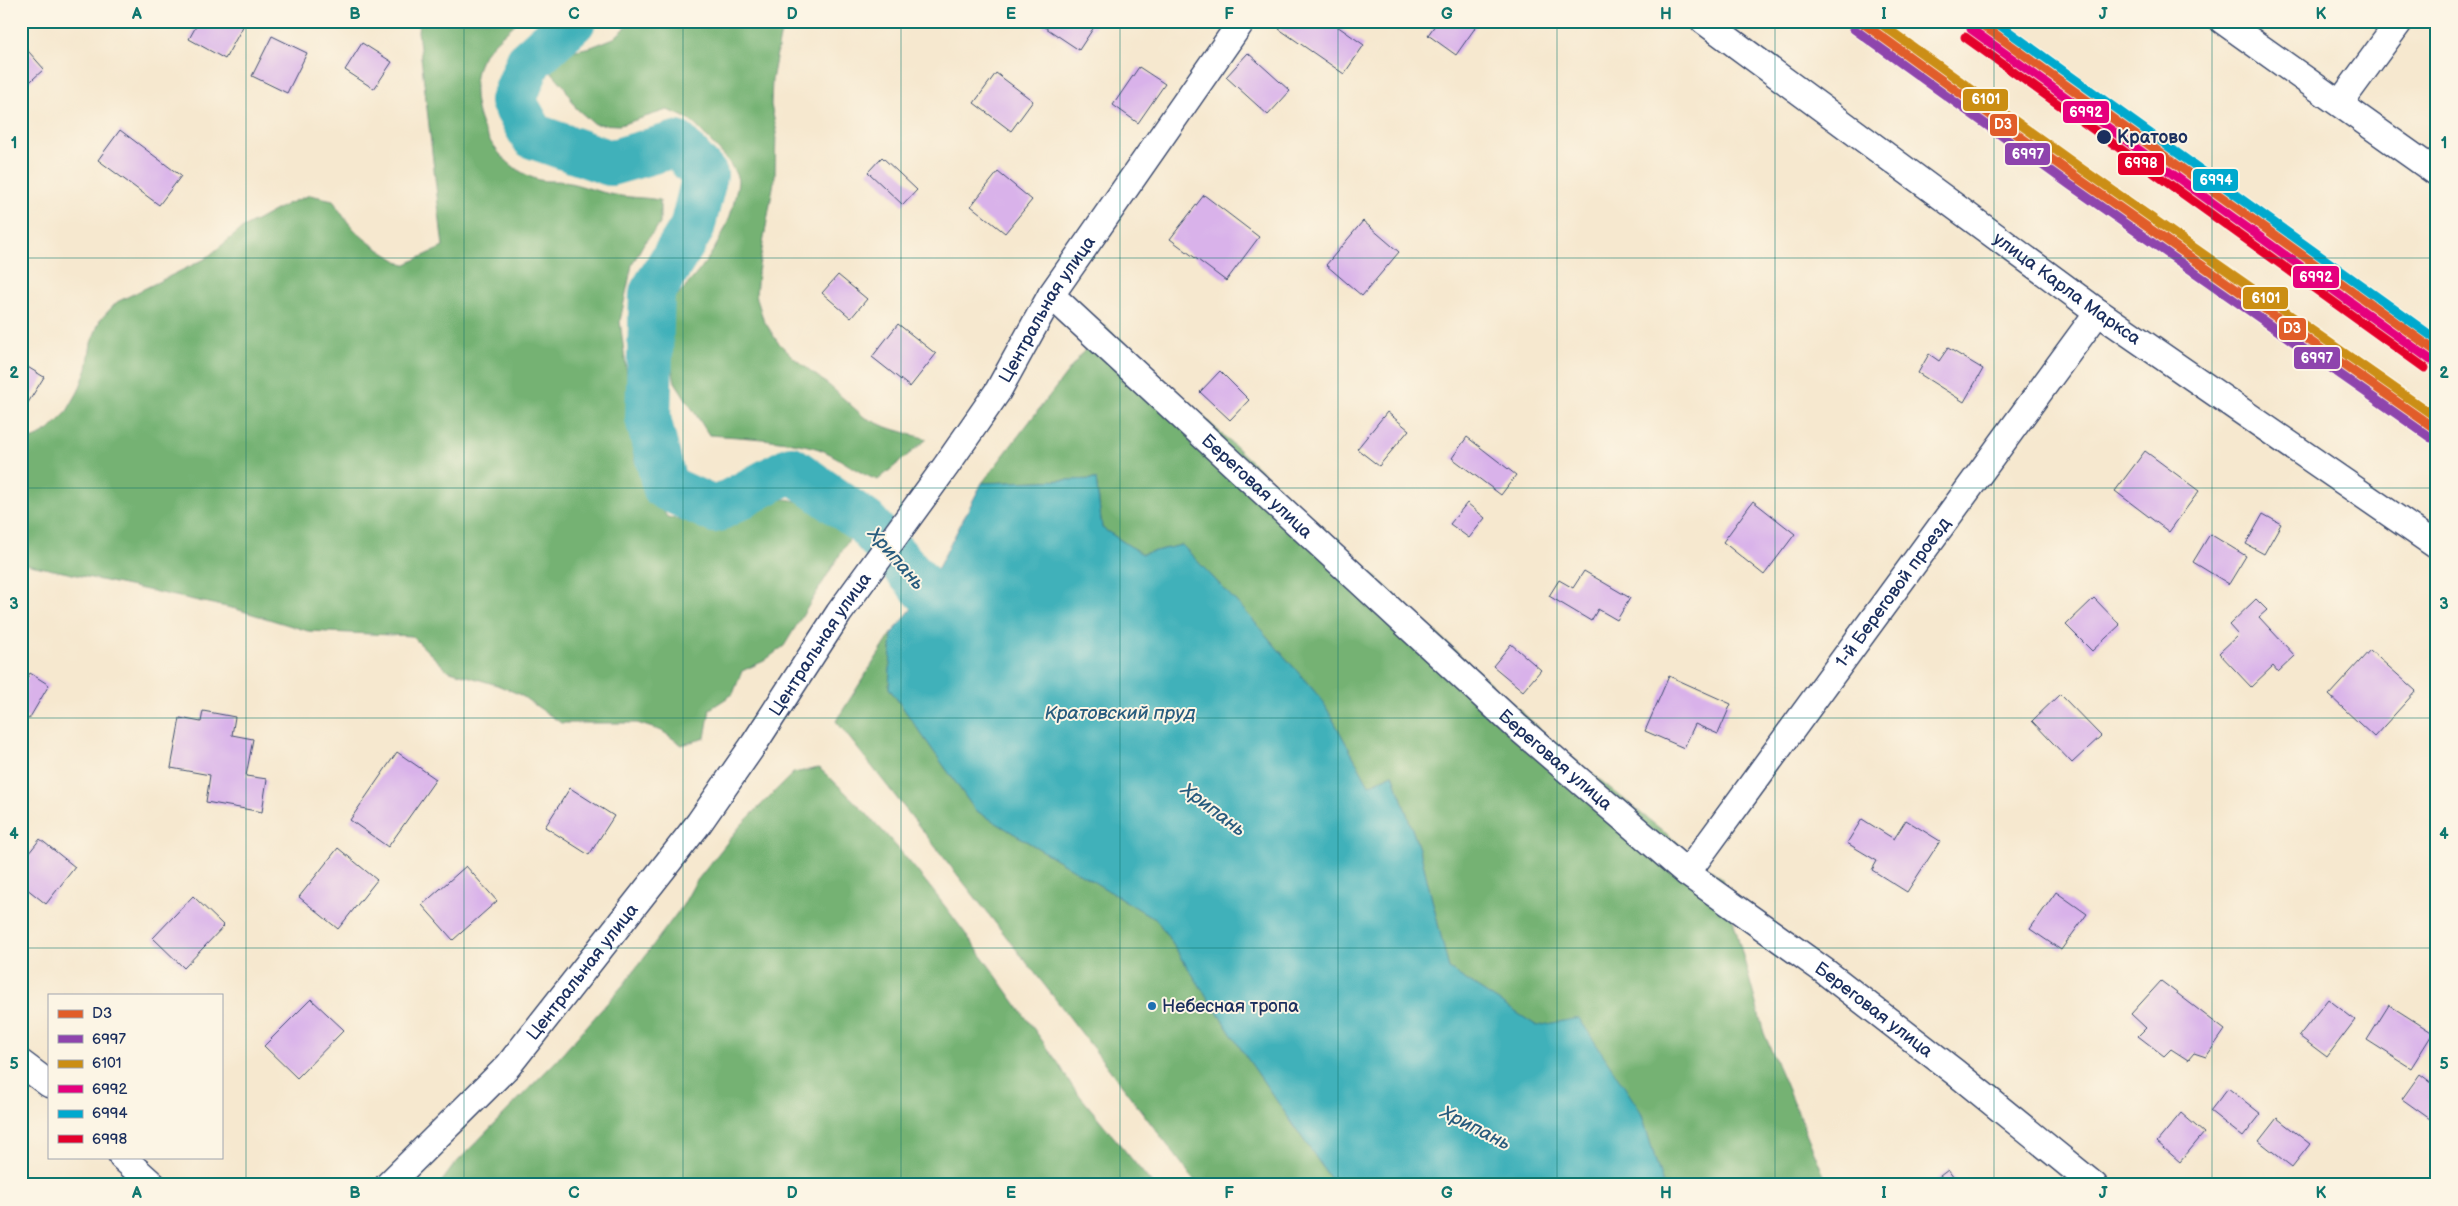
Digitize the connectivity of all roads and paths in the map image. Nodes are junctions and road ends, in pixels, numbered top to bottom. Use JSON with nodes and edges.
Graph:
{"nodes":[{"id":1,"x":1242,"y":21,"type":"edge"},
{"id":2,"x":1704,"y":21,"type":"edge"},
{"id":3,"x":2223,"y":21,"type":"edge"},
{"id":4,"x":2400,"y":21,"type":"edge"},
{"id":5,"x":2340,"y":103,"type":"junction"},
{"id":6,"x":2437,"y":173,"type":"edge"},
{"id":7,"x":1052,"y":295,"type":"junction"},
{"id":8,"x":2098,"y":312,"type":"junction"},
{"id":9,"x":2437,"y":546,"type":"edge"},
{"id":10,"x":1687,"y":873,"type":"junction"},
{"id":11,"x":21,"y":1064,"type":"edge"},
{"id":12,"x":48,"y":1083,"type":"edge"},
{"id":13,"x":123,"y":1158,"type":"edge"},
{"id":14,"x":153,"y":1185,"type":"edge"},
{"id":15,"x":388,"y":1185,"type":"edge"},
{"id":16,"x":2094,"y":1185,"type":"edge"}],
"edges":[{"from":1,"to":7,"type":"street","name":"Центральная улица"},
{"from":2,"to":8,"type":"street","name":"улица Карла Маркса"},
{"from":3,"to":5,"type":"street"},
{"from":4,"to":5,"type":"street"},
{"from":5,"to":6,"type":"street"},
{"from":7,"to":10,"type":"street","name":"Береговая улица"},
{"from":7,"to":15,"type":"street","name":"Центральная улица"},
{"from":8,"to":9,"type":"street","name":"улица Карла Маркса"},
{"from":8,"to":10,"type":"street","name":"1-й Береговой проезд"},
{"from":10,"to":16,"type":"street","name":"Береговая улица"},
{"from":11,"to":12,"type":"street"},
{"from":13,"to":14,"type":"street"}]}
